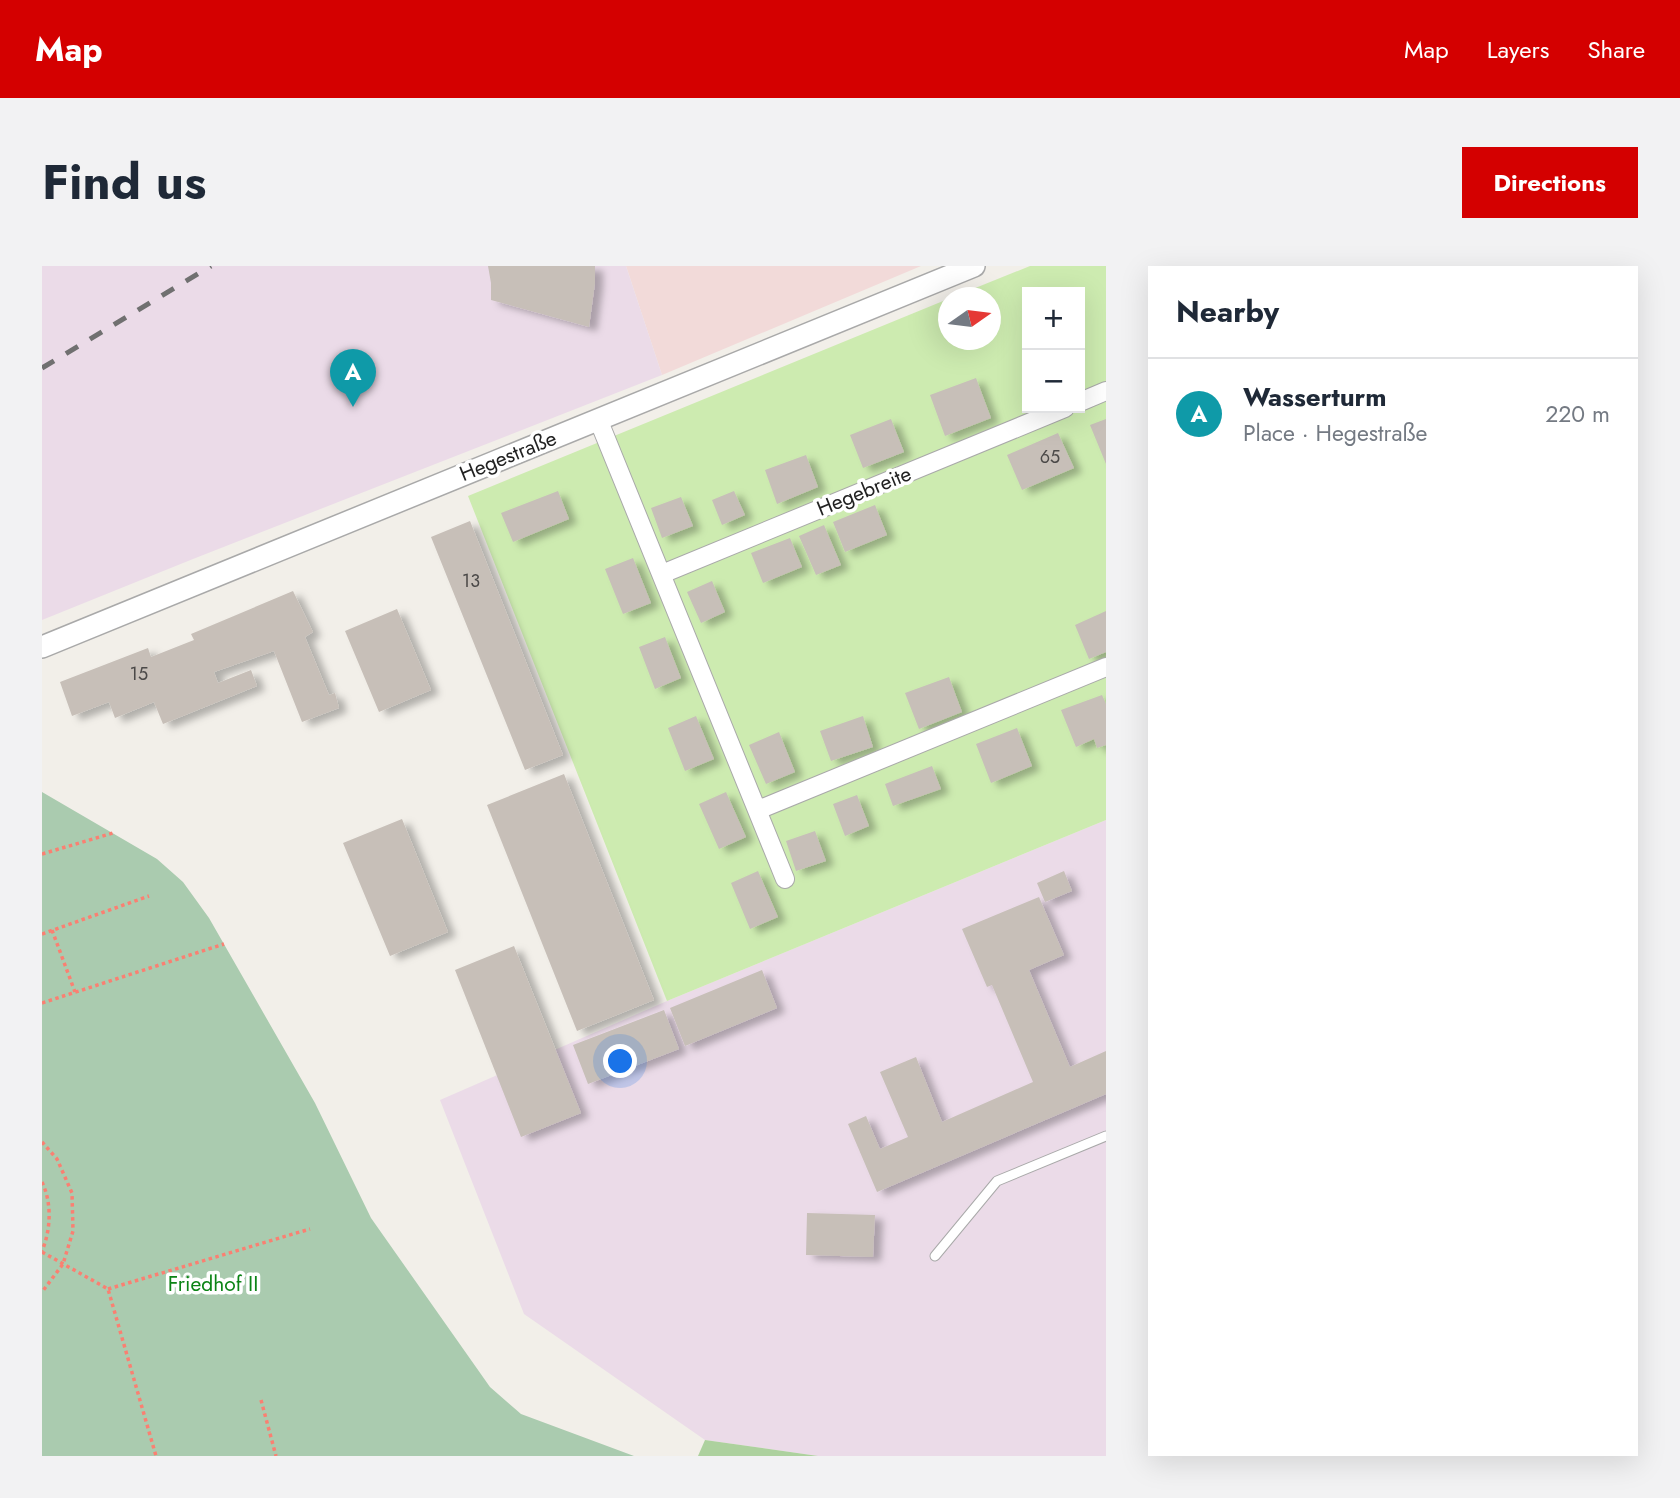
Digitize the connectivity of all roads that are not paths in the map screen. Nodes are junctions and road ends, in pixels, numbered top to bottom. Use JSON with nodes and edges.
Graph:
{"nodes":[{"id":1,"x":974,"y":266,"type":"edge"},
{"id":2,"x":1106,"y":391,"type":"edge"},
{"id":3,"x":1085,"y":400,"type":"edge"},
{"id":4,"x":1053,"y":413,"type":"edge"},
{"id":5,"x":598,"y":419,"type":"junction"},
{"id":6,"x":662,"y":574,"type":"junction"},
{"id":7,"x":42,"y":647,"type":"edge"},
{"id":8,"x":1106,"y":667,"type":"edge"},
{"id":9,"x":758,"y":810,"type":"junction"},
{"id":10,"x":786,"y":878,"type":"dead end"},
{"id":11,"x":1106,"y":1136,"type":"edge"},
{"id":12,"x":935,"y":1256,"type":"dead end"}],
"edges":[{"from":1,"to":5,"type":"street","name":"Hegestraße"},
{"from":2,"to":3,"type":"street"},
{"from":4,"to":6,"type":"street","name":"Hegebreite"},
{"from":5,"to":6,"type":"street"},
{"from":5,"to":7,"type":"street","name":"Hegestraße"},
{"from":6,"to":9,"type":"street"},
{"from":8,"to":9,"type":"street"},
{"from":9,"to":10,"type":"street"},
{"from":11,"to":12,"type":"lane"}]}
